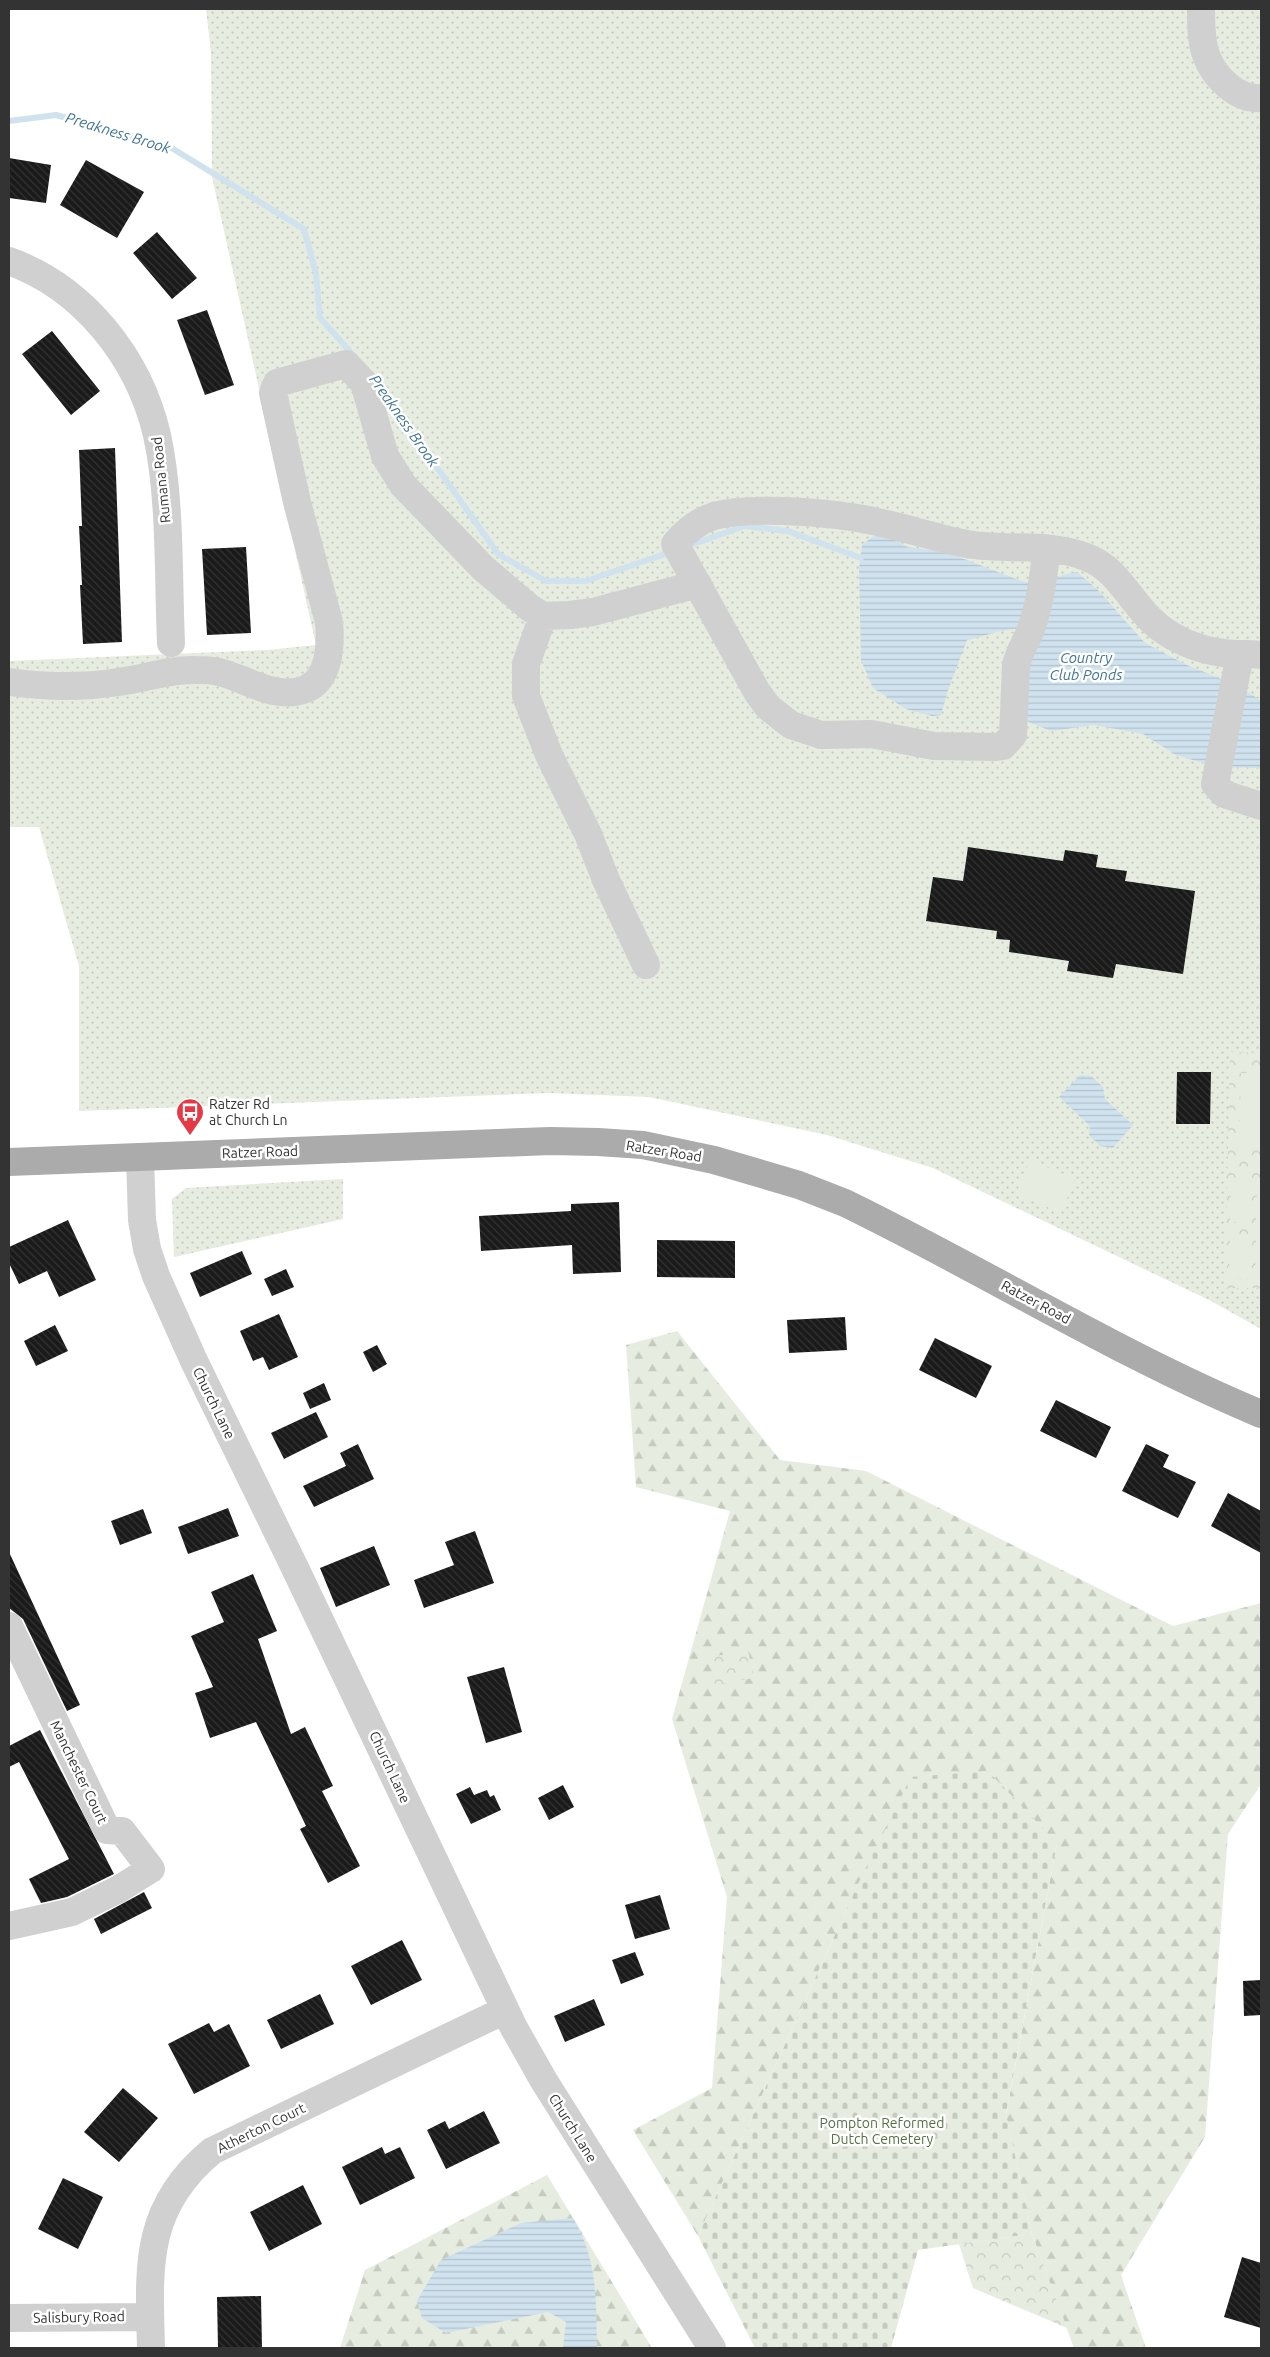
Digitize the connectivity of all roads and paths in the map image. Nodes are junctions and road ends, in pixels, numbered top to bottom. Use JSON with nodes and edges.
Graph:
{"nodes":[{"id":1,"x":1201,"y":9,"type":"edge"},
{"id":2,"x":1261,"y":98,"type":"edge"},
{"id":3,"x":9,"y":261,"type":"edge"},
{"id":4,"x":1046,"y":550,"type":"junction"},
{"id":5,"x":698,"y":584,"type":"junction"},
{"id":6,"x":542,"y":616,"type":"junction"},
{"id":7,"x":171,"y":643,"type":"dead end"},
{"id":8,"x":1250,"y":654,"type":"edge"},
{"id":9,"x":9,"y":682,"type":"edge"},
{"id":10,"x":1261,"y":806,"type":"edge"},
{"id":11,"x":646,"y":964,"type":"dead end"},
{"id":12,"x":140,"y":1157,"type":"junction"},
{"id":13,"x":9,"y":1162,"type":"edge"},
{"id":14,"x":1261,"y":1414,"type":"edge"},
{"id":15,"x":9,"y":1626,"type":"edge"},
{"id":16,"x":9,"y":1926,"type":"edge"},
{"id":17,"x":505,"y":2010,"type":"junction"},
{"id":18,"x":150,"y":2317,"type":"junction"},
{"id":19,"x":9,"y":2318,"type":"edge"},
{"id":20,"x":151,"y":2348,"type":"edge"},
{"id":21,"x":712,"y":2348,"type":"edge"}],
"edges":[{"from":1,"to":2,"type":"street"},
{"from":3,"to":7,"type":"street","name":"Rumana Road"},
{"from":4,"to":5,"type":"street"},
{"from":4,"to":5,"type":"street"},
{"from":4,"to":8,"type":"street"},
{"from":5,"to":6,"type":"street"},
{"from":6,"to":9,"type":"street"},
{"from":6,"to":11,"type":"street"},
{"from":8,"to":10,"type":"street"},
{"from":12,"to":13,"type":"main road","name":"Ratzer Road"},
{"from":12,"to":14,"type":"main road","name":"Ratzer Road"},
{"from":12,"to":17,"type":"street","name":"Church Lane"},
{"from":15,"to":16,"type":"street","name":"Manchester Court"},
{"from":17,"to":18,"type":"street","name":"Atherton Court"},
{"from":17,"to":21,"type":"street","name":"Church Lane"},
{"from":18,"to":19,"type":"street","name":"Salisbury Road"},
{"from":18,"to":20,"type":"street","name":"Atherton Court"}]}
